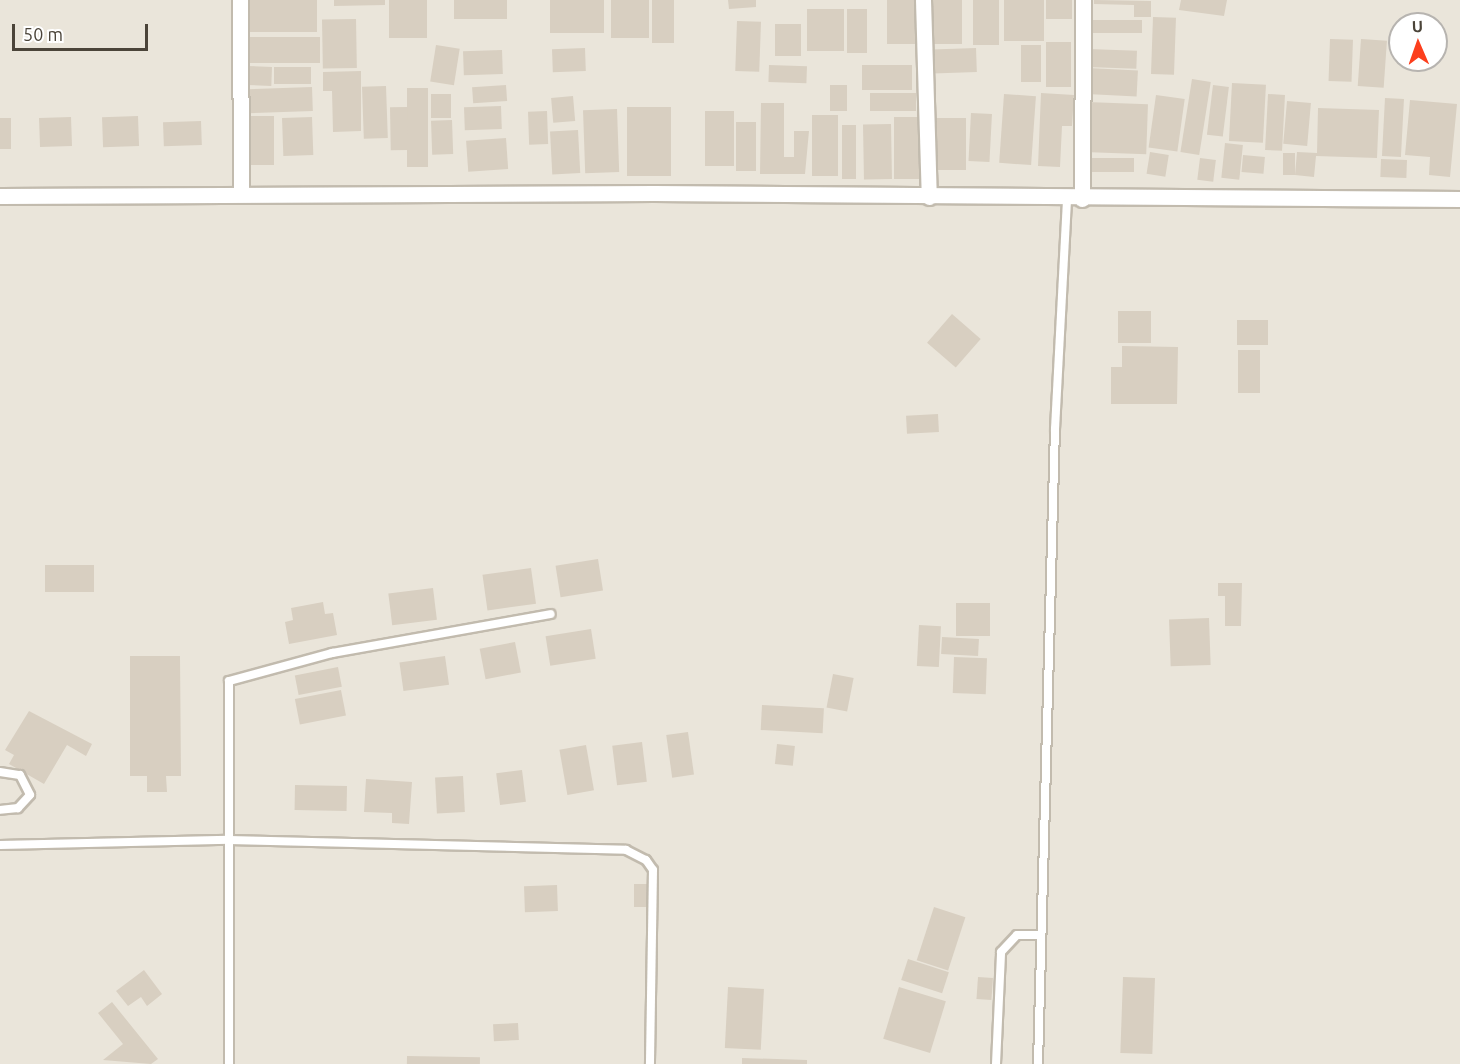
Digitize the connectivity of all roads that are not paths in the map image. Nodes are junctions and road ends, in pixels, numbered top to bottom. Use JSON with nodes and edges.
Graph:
{"nodes":[{"id":1,"x":240,"y":0,"type":"edge"},
{"id":2,"x":923,"y":0,"type":"edge"},
{"id":3,"x":1083,"y":0,"type":"edge"},
{"id":4,"x":241,"y":194,"type":"junction"},
{"id":5,"x":0,"y":196,"type":"edge"},
{"id":6,"x":929,"y":197,"type":"junction"},
{"id":7,"x":1074,"y":199,"type":"junction"},
{"id":8,"x":1460,"y":199,"type":"edge"},
{"id":9,"x":551,"y":614,"type":"dead end"},
{"id":10,"x":0,"y":772,"type":"edge"},
{"id":11,"x":0,"y":810,"type":"edge"},
{"id":12,"x":229,"y":840,"type":"junction"},
{"id":13,"x":0,"y":845,"type":"edge"},
{"id":14,"x":1041,"y":935,"type":"junction"},
{"id":15,"x":229,"y":1064,"type":"edge"},
{"id":16,"x":650,"y":1064,"type":"edge"},
{"id":17,"x":996,"y":1064,"type":"edge"},
{"id":18,"x":1038,"y":1064,"type":"edge"}],
"edges":[{"from":1,"to":4,"type":"street"},
{"from":2,"to":6,"type":"street"},
{"from":3,"to":7,"type":"street"},
{"from":4,"to":5,"type":"street"},
{"from":4,"to":6,"type":"street"},
{"from":6,"to":7,"type":"street"},
{"from":7,"to":8,"type":"street"},
{"from":7,"to":14,"type":"lane"},
{"from":9,"to":12,"type":"lane"},
{"from":10,"to":11,"type":"lane"},
{"from":12,"to":13,"type":"lane"},
{"from":12,"to":15,"type":"lane"},
{"from":12,"to":16,"type":"lane"},
{"from":14,"to":17,"type":"lane"},
{"from":14,"to":18,"type":"lane"}]}
